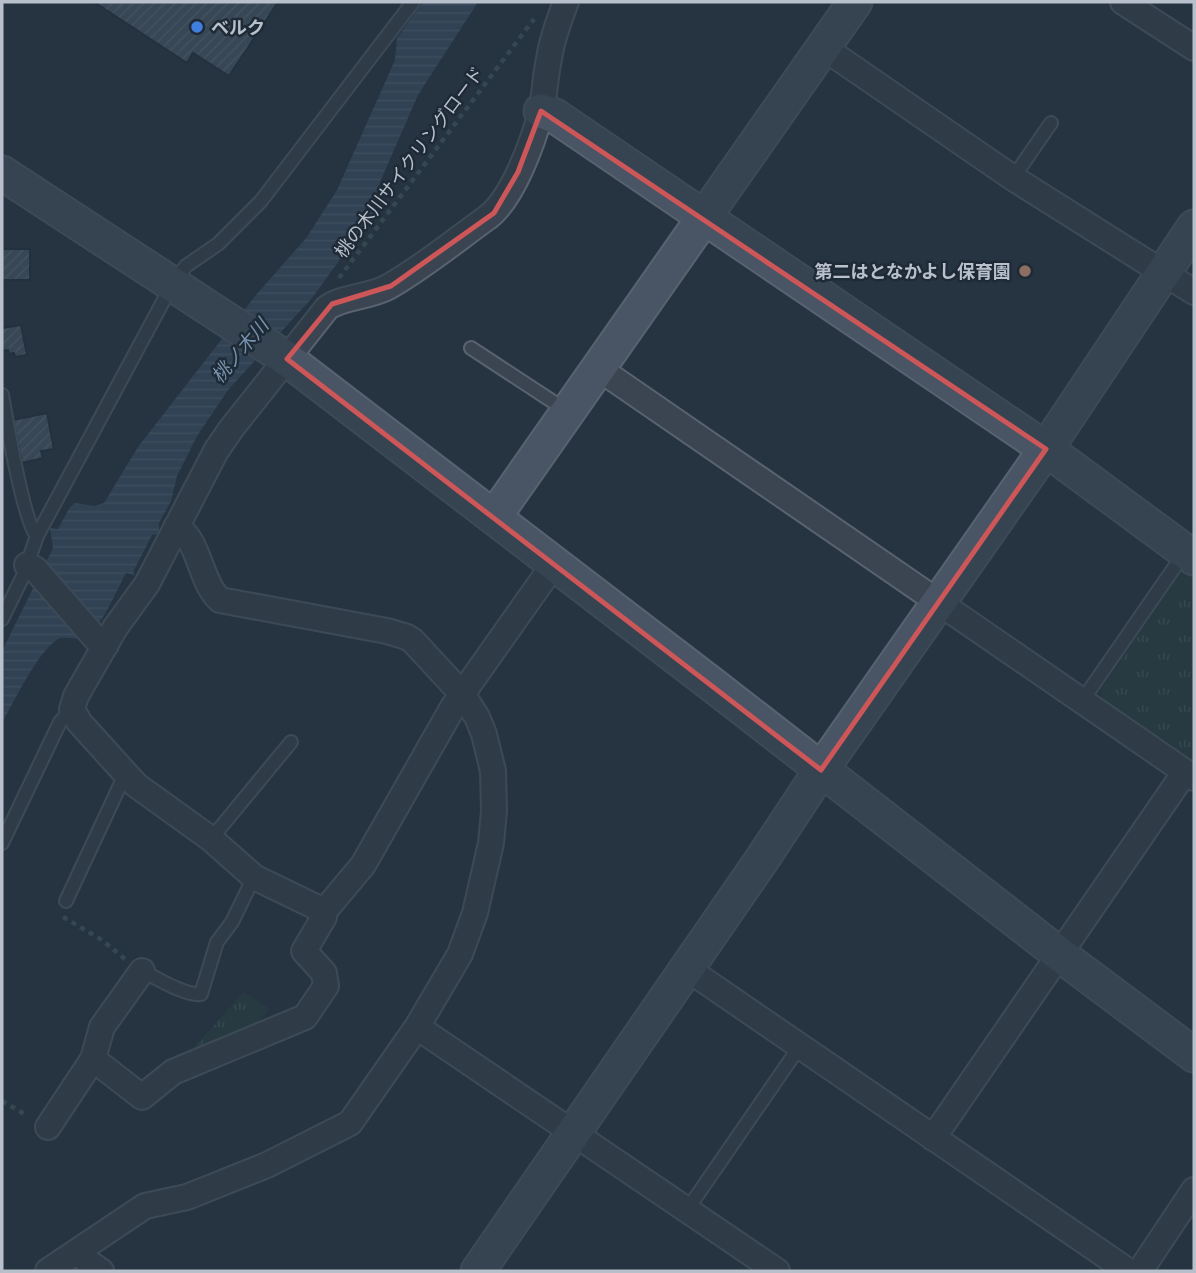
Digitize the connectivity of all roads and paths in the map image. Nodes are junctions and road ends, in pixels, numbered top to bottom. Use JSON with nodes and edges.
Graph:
{"nodes":[{"id":1,"x":413,"y":2,"type":"edge"},
{"id":2,"x":566,"y":2,"type":"edge"},
{"id":3,"x":855,"y":2,"type":"edge"},
{"id":4,"x":1124,"y":2,"type":"edge"},
{"id":5,"x":541,"y":9,"type":"dead end"},
{"id":6,"x":824,"y":48,"type":"junction"},
{"id":7,"x":1194,"y":48,"type":"edge"},
{"id":8,"x":541,"y":111,"type":"junction"},
{"id":9,"x":1051,"y":123,"type":"dead end"},
{"id":10,"x":2,"y":173,"type":"edge"},
{"id":11,"x":1013,"y":178,"type":"junction"},
{"id":12,"x":705,"y":216,"type":"junction"},
{"id":13,"x":1194,"y":227,"type":"edge"},
{"id":14,"x":1164,"y":271,"type":"junction"},
{"id":15,"x":332,"y":286,"type":"dead end"},
{"id":16,"x":182,"y":289,"type":"junction"},
{"id":17,"x":1194,"y":292,"type":"edge"},
{"id":18,"x":471,"y":348,"type":"dead end"},
{"id":19,"x":283,"y":357,"type":"junction"},
{"id":20,"x":598,"y":368,"type":"junction"},
{"id":21,"x":2,"y":395,"type":"edge"},
{"id":22,"x":567,"y":411,"type":"junction"},
{"id":23,"x":1046,"y":449,"type":"junction"},
{"id":24,"x":494,"y":517,"type":"junction"},
{"id":25,"x":176,"y":527,"type":"junction"},
{"id":26,"x":37,"y":536,"type":"junction"},
{"id":27,"x":1189,"y":555,"type":"edge"},
{"id":28,"x":554,"y":564,"type":"junction"},
{"id":29,"x":31,"y":567,"type":"junction"},
{"id":30,"x":938,"y":603,"type":"junction"},
{"id":31,"x":2,"y":619,"type":"edge"},
{"id":32,"x":101,"y":642,"type":"junction"},
{"id":33,"x":463,"y":695,"type":"junction"},
{"id":34,"x":1082,"y":701,"type":"junction"},
{"id":35,"x":72,"y":709,"type":"junction"},
{"id":36,"x":291,"y":742,"type":"dead end"},
{"id":37,"x":821,"y":770,"type":"junction"},
{"id":38,"x":1190,"y":775,"type":"edge"},
{"id":39,"x":126,"y":776,"type":"junction"},
{"id":40,"x":211,"y":839,"type":"junction"},
{"id":41,"x":2,"y":843,"type":"edge"},
{"id":42,"x":254,"y":877,"type":"junction"},
{"id":43,"x":66,"y":901,"type":"joint"},
{"id":44,"x":322,"y":909,"type":"junction"},
{"id":45,"x":1059,"y":954,"type":"junction"},
{"id":46,"x":686,"y":968,"type":"junction"},
{"id":47,"x":142,"y":971,"type":"junction"},
{"id":48,"x":417,"y":1027,"type":"junction"},
{"id":49,"x":800,"y":1046,"type":"junction"},
{"id":50,"x":1194,"y":1055,"type":"edge"},
{"id":51,"x":93,"y":1059,"type":"junction"},
{"id":52,"x":2,"y":1101,"type":"edge"},
{"id":53,"x":48,"y":1127,"type":"joint"},
{"id":54,"x":572,"y":1132,"type":"junction"},
{"id":55,"x":933,"y":1138,"type":"junction"},
{"id":56,"x":1194,"y":1190,"type":"edge"},
{"id":57,"x":687,"y":1210,"type":"junction"},
{"id":58,"x":80,"y":1250,"type":"junction"},
{"id":59,"x":48,"y":1271,"type":"edge"},
{"id":60,"x":101,"y":1271,"type":"edge"},
{"id":61,"x":478,"y":1271,"type":"edge"},
{"id":62,"x":777,"y":1271,"type":"edge"},
{"id":63,"x":1128,"y":1271,"type":"edge"},
{"id":64,"x":1140,"y":1271,"type":"edge"}],
"edges":[{"from":1,"to":16,"type":"lane"},
{"from":2,"to":8,"type":"street"},
{"from":3,"to":6,"type":"street"},
{"from":4,"to":7,"type":"street"},
{"from":5,"to":15,"type":"path","name":"桃の木川サイクリングロード"},
{"from":6,"to":11,"type":"street"},
{"from":6,"to":12,"type":"street"},
{"from":8,"to":12,"type":"street"},
{"from":8,"to":19,"type":"street"},
{"from":9,"to":11,"type":"lane"},
{"from":10,"to":16,"type":"street"},
{"from":11,"to":14,"type":"street"},
{"from":12,"to":20,"type":"street"},
{"from":12,"to":23,"type":"street"},
{"from":13,"to":14,"type":"street"},
{"from":14,"to":17,"type":"street"},
{"from":14,"to":23,"type":"street"},
{"from":16,"to":19,"type":"street"},
{"from":16,"to":26,"type":"lane"},
{"from":18,"to":22,"type":"lane"},
{"from":19,"to":24,"type":"street"},
{"from":19,"to":25,"type":"street"},
{"from":20,"to":22,"type":"street"},
{"from":20,"to":30,"type":"street"},
{"from":21,"to":26,"type":"lane"},
{"from":22,"to":24,"type":"street"},
{"from":23,"to":27,"type":"street"},
{"from":23,"to":30,"type":"street"},
{"from":24,"to":28,"type":"street"},
{"from":25,"to":32,"type":"street"},
{"from":25,"to":33,"type":"street"},
{"from":26,"to":29,"type":"lane"},
{"from":27,"to":34,"type":"lane"},
{"from":28,"to":33,"type":"street"},
{"from":28,"to":37,"type":"street"},
{"from":29,"to":31,"type":"lane"},
{"from":29,"to":32,"type":"street"},
{"from":30,"to":34,"type":"street"},
{"from":30,"to":37,"type":"street"},
{"from":32,"to":35,"type":"street"},
{"from":33,"to":44,"type":"street"},
{"from":33,"to":48,"type":"street"},
{"from":34,"to":38,"type":"street"},
{"from":35,"to":39,"type":"street"},
{"from":35,"to":41,"type":"lane"},
{"from":36,"to":40,"type":"lane"},
{"from":37,"to":45,"type":"street"},
{"from":37,"to":46,"type":"street"},
{"from":38,"to":45,"type":"street"},
{"from":39,"to":40,"type":"street"},
{"from":39,"to":43,"type":"lane"},
{"from":40,"to":42,"type":"street"},
{"from":42,"to":44,"type":"street"},
{"from":42,"to":47,"type":"lane"},
{"from":43,"to":47,"type":"path"},
{"from":44,"to":51,"type":"street"},
{"from":45,"to":50,"type":"street"},
{"from":45,"to":55,"type":"street"},
{"from":46,"to":49,"type":"street"},
{"from":46,"to":54,"type":"street"},
{"from":47,"to":51,"type":"street"},
{"from":48,"to":54,"type":"street"},
{"from":48,"to":58,"type":"street"},
{"from":49,"to":55,"type":"street"},
{"from":49,"to":57,"type":"lane"},
{"from":51,"to":53,"type":"street"},
{"from":52,"to":53,"type":"path"},
{"from":54,"to":57,"type":"street"},
{"from":54,"to":61,"type":"street"},
{"from":55,"to":63,"type":"street"},
{"from":56,"to":64,"type":"street"},
{"from":57,"to":62,"type":"street"},
{"from":58,"to":59,"type":"street"},
{"from":58,"to":60,"type":"street"}]}
